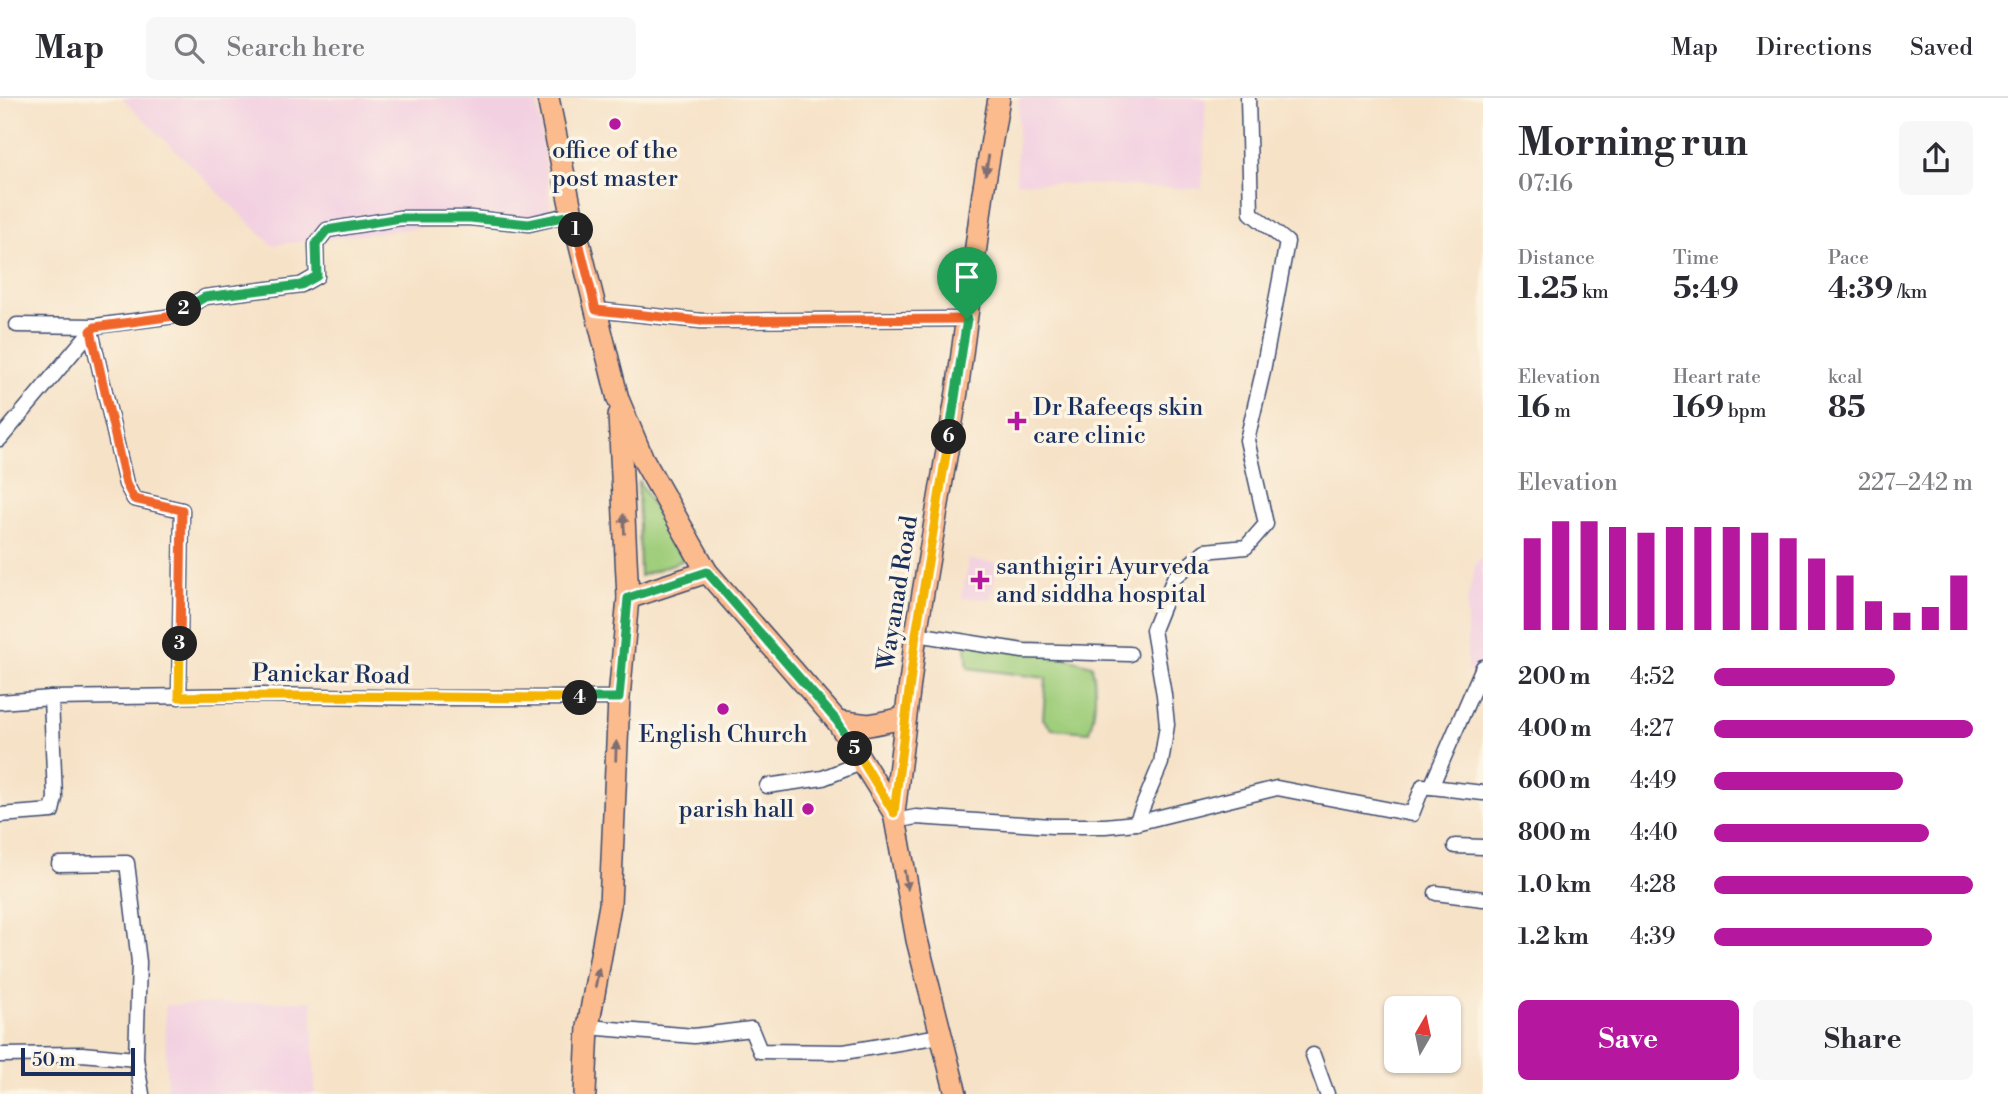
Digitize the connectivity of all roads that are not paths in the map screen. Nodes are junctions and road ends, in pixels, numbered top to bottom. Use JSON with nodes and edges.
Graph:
{"nodes":[{"id":1,"x":548,"y":98,"type":"edge"},
{"id":2,"x":999,"y":98,"type":"edge"},
{"id":3,"x":1248,"y":98,"type":"edge"},
{"id":4,"x":572,"y":215,"type":"junction"},
{"id":5,"x":596,"y":310,"type":"junction"},
{"id":6,"x":967,"y":319,"type":"junction"},
{"id":7,"x":17,"y":325,"type":"dead end"},
{"id":8,"x":93,"y":329,"type":"junction"},
{"id":9,"x":618,"y":399,"type":"junction"},
{"id":10,"x":0,"y":439,"type":"edge"},
{"id":11,"x":707,"y":572,"type":"junction"},
{"id":12,"x":628,"y":598,"type":"junction"},
{"id":13,"x":916,"y":634,"type":"junction"},
{"id":14,"x":1130,"y":654,"type":"dead end"},
{"id":15,"x":1483,"y":667,"type":"edge"},
{"id":16,"x":179,"y":697,"type":"junction"},
{"id":17,"x":51,"y":698,"type":"junction"},
{"id":18,"x":619,"y":698,"type":"junction"},
{"id":19,"x":0,"y":702,"type":"edge"},
{"id":20,"x":904,"y":718,"type":"junction"},
{"id":21,"x":837,"y":721,"type":"junction"},
{"id":22,"x":863,"y":762,"type":"junction"},
{"id":23,"x":767,"y":786,"type":"dead end"},
{"id":24,"x":1431,"y":787,"type":"junction"},
{"id":25,"x":1483,"y":793,"type":"edge"},
{"id":26,"x":0,"y":815,"type":"edge"},
{"id":27,"x":894,"y":817,"type":"junction"},
{"id":28,"x":1136,"y":823,"type":"junction"},
{"id":29,"x":1455,"y":846,"type":"dead end"},
{"id":30,"x":1483,"y":847,"type":"edge"},
{"id":31,"x":60,"y":864,"type":"dead end"},
{"id":32,"x":1436,"y":893,"type":"dead end"},
{"id":33,"x":1483,"y":899,"type":"edge"},
{"id":34,"x":588,"y":1027,"type":"junction"},
{"id":35,"x":940,"y":1036,"type":"junction"},
{"id":36,"x":0,"y":1055,"type":"edge"},
{"id":37,"x":1313,"y":1055,"type":"dead end"},
{"id":38,"x":136,"y":1059,"type":"junction"},
{"id":39,"x":142,"y":1094,"type":"edge"},
{"id":40,"x":585,"y":1094,"type":"edge"},
{"id":41,"x":956,"y":1094,"type":"edge"},
{"id":42,"x":1327,"y":1094,"type":"edge"}],
"edges":[{"from":1,"to":4,"type":"main road"},
{"from":2,"to":6,"type":"main road","name":"Wayanad Road","one_way":true},
{"from":3,"to":28,"type":"street"},
{"from":4,"to":5,"type":"main road"},
{"from":4,"to":8,"type":"street"},
{"from":5,"to":6,"type":"street"},
{"from":5,"to":9,"type":"main road"},
{"from":6,"to":13,"type":"main road","name":"Wayanad Road"},
{"from":7,"to":8,"type":"street"},
{"from":8,"to":10,"type":"street"},
{"from":8,"to":16,"type":"street"},
{"from":9,"to":11,"type":"main road"},
{"from":12,"to":9,"type":"main road","one_way":true},
{"from":11,"to":12,"type":"main road"},
{"from":11,"to":21,"type":"main road"},
{"from":12,"to":18,"type":"main road"},
{"from":13,"to":14,"type":"street"},
{"from":13,"to":20,"type":"main road","name":"Wayanad Road"},
{"from":15,"to":24,"type":"street"},
{"from":16,"to":17,"type":"street","name":"Panickar Road"},
{"from":16,"to":18,"type":"street","name":"Panickar Road"},
{"from":17,"to":19,"type":"street","name":"Panickar Road"},
{"from":17,"to":26,"type":"street"},
{"from":34,"to":18,"type":"main road","one_way":true},
{"from":20,"to":21,"type":"main road"},
{"from":20,"to":27,"type":"main road","name":"Wayanad Road"},
{"from":21,"to":22,"type":"main road"},
{"from":22,"to":23,"type":"street"},
{"from":22,"to":27,"type":"main road"},
{"from":24,"to":25,"type":"street"},
{"from":24,"to":28,"type":"street"},
{"from":27,"to":28,"type":"street"},
{"from":27,"to":35,"type":"main road","name":"Wayanad Road","one_way":true},
{"from":29,"to":30,"type":"street"},
{"from":31,"to":38,"type":"street"},
{"from":32,"to":33,"type":"street"},
{"from":34,"to":35,"type":"street"},
{"from":34,"to":40,"type":"main road"},
{"from":35,"to":41,"type":"main road","name":"Wayanad Road"},
{"from":36,"to":38,"type":"street"},
{"from":37,"to":42,"type":"street"},
{"from":38,"to":39,"type":"street"}]}
